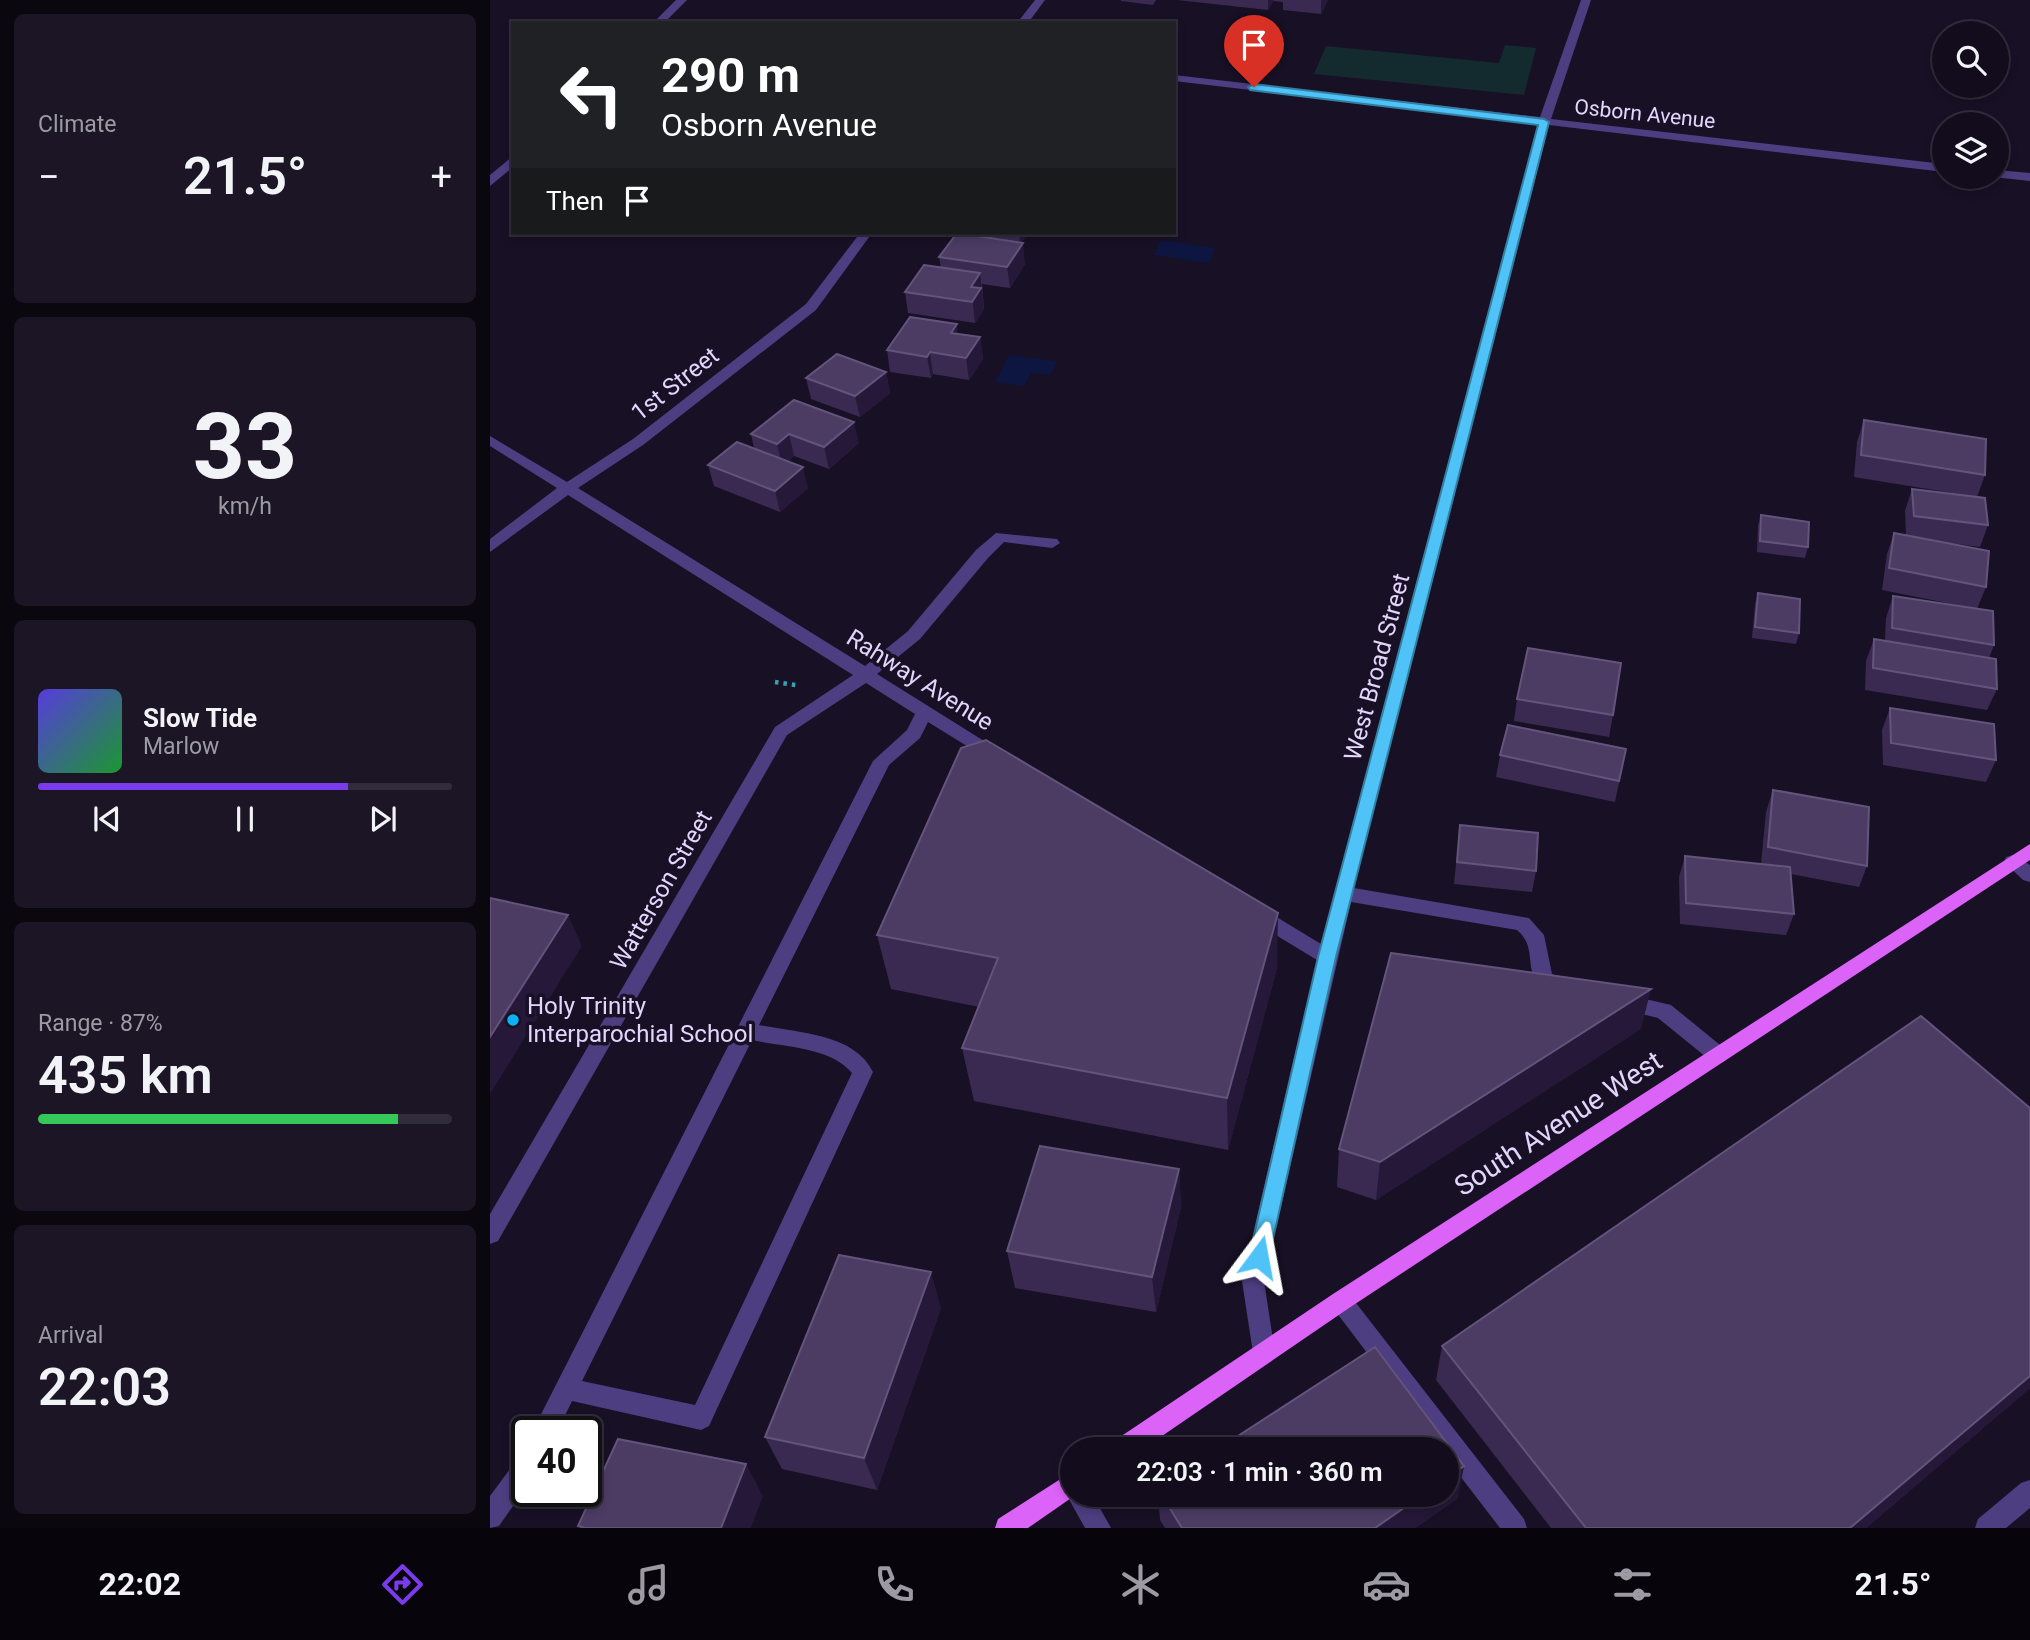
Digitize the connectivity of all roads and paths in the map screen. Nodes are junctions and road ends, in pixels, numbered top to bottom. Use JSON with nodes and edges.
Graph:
{"nodes":[{"id":1,"x":682,"y":0,"type":"edge"},
{"id":2,"x":1040,"y":0,"type":"edge"},
{"id":3,"x":1586,"y":0,"type":"edge"},
{"id":4,"x":660,"y":21,"type":"edge"},
{"id":5,"x":1024,"y":21,"type":"edge"},
{"id":6,"x":1176,"y":78,"type":"edge"},
{"id":7,"x":1544,"y":122,"type":"junction"},
{"id":8,"x":511,"y":162,"type":"edge"},
{"id":9,"x":1932,"y":167,"type":"edge"},
{"id":10,"x":2009,"y":175,"type":"edge"},
{"id":11,"x":2030,"y":177,"type":"edge"},
{"id":12,"x":490,"y":182,"type":"edge"},
{"id":13,"x":865,"y":235,"type":"edge"},
{"id":14,"x":490,"y":440,"type":"edge"},
{"id":15,"x":566,"y":489,"type":"junction"},
{"id":16,"x":1052,"y":543,"type":"dead end"},
{"id":17,"x":490,"y":547,"type":"edge"},
{"id":18,"x":865,"y":675,"type":"junction"},
{"id":19,"x":775,"y":682,"type":"dead end"},
{"id":20,"x":803,"y":686,"type":"dead end"},
{"id":21,"x":924,"y":713,"type":"junction"},
{"id":22,"x":1007,"y":763,"type":"edge"},
{"id":23,"x":2022,"y":856,"type":"edge"},
{"id":24,"x":2030,"y":875,"type":"edge"},
{"id":25,"x":1343,"y":893,"type":"junction"},
{"id":26,"x":1244,"y":907,"type":"edge"},
{"id":27,"x":1327,"y":957,"type":"junction"},
{"id":28,"x":1574,"y":991,"type":"edge"},
{"id":29,"x":1600,"y":997,"type":"edge"},
{"id":30,"x":746,"y":1031,"type":"junction"},
{"id":31,"x":1718,"y":1055,"type":"junction"},
{"id":32,"x":490,"y":1234,"type":"edge"},
{"id":33,"x":1341,"y":1301,"type":"junction"},
{"id":34,"x":1264,"y":1353,"type":"junction"},
{"id":35,"x":566,"y":1389,"type":"junction"},
{"id":36,"x":552,"y":1416,"type":"edge"},
{"id":37,"x":1140,"y":1437,"type":"edge"},
{"id":38,"x":511,"y":1487,"type":"edge"},
{"id":39,"x":2030,"y":1492,"type":"edge"},
{"id":40,"x":1060,"y":1496,"type":"edge"},
{"id":41,"x":1087,"y":1507,"type":"edge"},
{"id":42,"x":490,"y":1517,"type":"edge"},
{"id":43,"x":1007,"y":1528,"type":"edge"},
{"id":44,"x":1100,"y":1528,"type":"edge"},
{"id":45,"x":1515,"y":1528,"type":"edge"},
{"id":46,"x":1987,"y":1528,"type":"edge"}],
"edges":[{"from":1,"to":4,"type":"street"},
{"from":2,"to":5,"type":"street"},
{"from":3,"to":7,"type":"street","name":"West Broad Street"},
{"from":6,"to":7,"type":"street","name":"Osborn Avenue"},
{"from":7,"to":9,"type":"street","name":"Osborn Avenue"},
{"from":7,"to":25,"type":"street","name":"West Broad Street"},
{"from":8,"to":12,"type":"street"},
{"from":10,"to":11,"type":"street"},
{"from":13,"to":15,"type":"street","name":"1st Street"},
{"from":14,"to":15,"type":"street","name":"Rahway Avenue"},
{"from":15,"to":17,"type":"street","name":"1st Street"},
{"from":15,"to":18,"type":"street","name":"Rahway Avenue"},
{"from":16,"to":18,"type":"street","name":"Watterson Street"},
{"from":18,"to":21,"type":"street","name":"Rahway Avenue"},
{"from":18,"to":32,"type":"street","name":"Watterson Street"},
{"from":19,"to":20,"type":"path"},
{"from":21,"to":22,"type":"street","name":"Rahway Avenue"},
{"from":21,"to":30,"type":"street"},
{"from":23,"to":24,"type":"street"},
{"from":23,"to":31,"type":"main road","name":"South Avenue West"},
{"from":25,"to":27,"type":"street","name":"West Broad Street"},
{"from":25,"to":28,"type":"street"},
{"from":26,"to":27,"type":"street"},
{"from":27,"to":34,"type":"street","name":"West Broad Street"},
{"from":29,"to":31,"type":"street"},
{"from":30,"to":35,"type":"street"},
{"from":30,"to":35,"type":"street"},
{"from":31,"to":33,"type":"main road","name":"South Avenue West"},
{"from":33,"to":34,"type":"main road","name":"South Avenue West"},
{"from":33,"to":45,"type":"street"},
{"from":34,"to":37,"type":"main road","name":"South Avenue West"},
{"from":35,"to":36,"type":"street"},
{"from":38,"to":42,"type":"street"},
{"from":39,"to":46,"type":"street"},
{"from":40,"to":43,"type":"main road"},
{"from":41,"to":44,"type":"street"}]}
